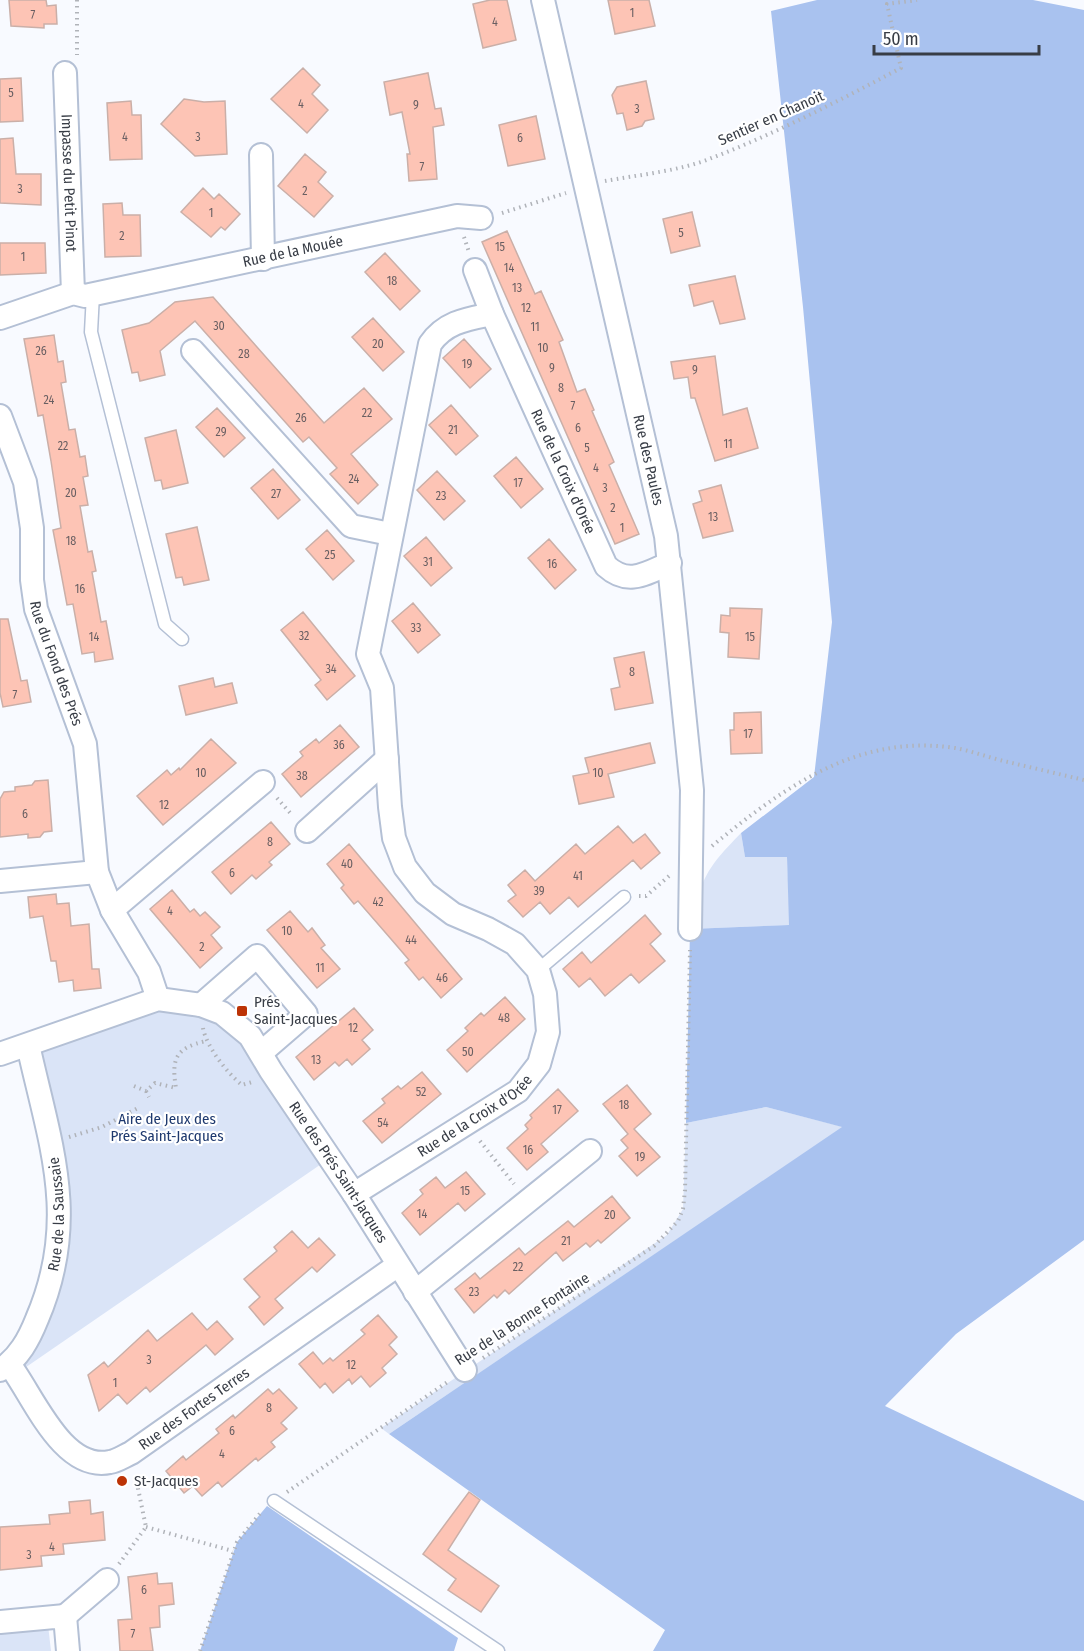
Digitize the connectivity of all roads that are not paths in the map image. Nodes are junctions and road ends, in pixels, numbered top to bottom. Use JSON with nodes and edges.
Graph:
{"nodes":[{"id":1,"x":543,"y":0,"type":"edge"},
{"id":2,"x":65,"y":73,"type":"road end"},
{"id":3,"x":261,"y":154,"type":"dead end"},
{"id":4,"x":481,"y":218,"type":"road end"},
{"id":5,"x":263,"y":259,"type":"junction"},
{"id":6,"x":475,"y":270,"type":"road end"},
{"id":7,"x":83,"y":293,"type":"junction"},
{"id":8,"x":492,"y":314,"type":"junction"},
{"id":9,"x":0,"y":318,"type":"edge"},
{"id":10,"x":193,"y":351,"type":"dead end"},
{"id":11,"x":0,"y":416,"type":"edge"},
{"id":12,"x":390,"y":534,"type":"junction"},
{"id":13,"x":670,"y":563,"type":"junction"},
{"id":14,"x":182,"y":639,"type":"dead end"},
{"id":15,"x":387,"y":759,"type":"junction"},
{"id":16,"x":263,"y":782,"type":"road end"},
{"id":17,"x":306,"y":831,"type":"road end"},
{"id":18,"x":98,"y":872,"type":"junction"},
{"id":19,"x":0,"y":881,"type":"edge"},
{"id":20,"x":624,"y":897,"type":"road end"},
{"id":21,"x":112,"y":910,"type":"junction"},
{"id":22,"x":690,"y":929,"type":"road end"},
{"id":23,"x":538,"y":970,"type":"junction"},
{"id":24,"x":158,"y":999,"type":"junction"},
{"id":25,"x":204,"y":1006,"type":"junction"},
{"id":26,"x":28,"y":1044,"type":"junction"},
{"id":27,"x":0,"y":1054,"type":"edge"},
{"id":28,"x":266,"y":1062,"type":"junction"},
{"id":29,"x":590,"y":1151,"type":"dead end"},
{"id":30,"x":354,"y":1194,"type":"junction"},
{"id":31,"x":398,"y":1265,"type":"junction"},
{"id":32,"x":415,"y":1292,"type":"junction"},
{"id":33,"x":5,"y":1367,"type":"edge"},
{"id":34,"x":465,"y":1370,"type":"road end"},
{"id":35,"x":274,"y":1501,"type":"road end"},
{"id":36,"x":106,"y":1580,"type":"road end"},
{"id":37,"x":65,"y":1616,"type":"junction"},
{"id":38,"x":0,"y":1622,"type":"edge"},
{"id":39,"x":68,"y":1651,"type":"edge"},
{"id":40,"x":498,"y":1651,"type":"edge"}],
"edges":[{"from":1,"to":13,"type":"street","name":"Rue des Paules"},
{"from":2,"to":7,"type":"street","name":"Impasse du Petit Pinot"},
{"from":3,"to":5,"type":"street"},
{"from":4,"to":5,"type":"street","name":"Rue de la Mouée"},
{"from":5,"to":7,"type":"street","name":"Rue de la Mouée"},
{"from":6,"to":8,"type":"street","name":"Rue de la Croix d'Orée"},
{"from":7,"to":9,"type":"street","name":"Rue de la Mouée"},
{"from":7,"to":14,"type":"lane"},
{"from":8,"to":12,"type":"street","name":"Rue de la Croix d'Orée"},
{"from":8,"to":13,"type":"street","name":"Rue de la Croix d'Orée"},
{"from":10,"to":12,"type":"street"},
{"from":11,"to":18,"type":"street","name":"Rue du Fond des Prés"},
{"from":12,"to":15,"type":"street","name":"Rue de la Croix d'Orée"},
{"from":13,"to":22,"type":"street","name":"Rue des Paules"},
{"from":15,"to":17,"type":"street"},
{"from":15,"to":23,"type":"street","name":"Rue de la Croix d'Orée"},
{"from":16,"to":21,"type":"street"},
{"from":18,"to":19,"type":"street"},
{"from":18,"to":21,"type":"street","name":"Rue du Fond des Prés"},
{"from":20,"to":23,"type":"lane"},
{"from":21,"to":24,"type":"street","name":"Rue du Fond des Prés"},
{"from":23,"to":30,"type":"street","name":"Rue de la Croix d'Orée"},
{"from":24,"to":25,"type":"street","name":"Rue des Prés Saint-Jacques"},
{"from":24,"to":26,"type":"street","name":"Rue des Prés Saint-Jacques"},
{"from":25,"to":28,"type":"street","name":"Rue des Prés Saint-Jacques"},
{"from":25,"to":28,"type":"street"},
{"from":26,"to":27,"type":"street","name":"Rue des Prés Saint-Jacques"},
{"from":26,"to":33,"type":"street","name":"Rue de la Saussaie"},
{"from":28,"to":30,"type":"street","name":"Rue des Prés Saint-Jacques"},
{"from":29,"to":32,"type":"street"},
{"from":30,"to":31,"type":"street","name":"Rue des Prés Saint-Jacques"},
{"from":31,"to":32,"type":"street","name":"Rue des Prés Saint-Jacques"},
{"from":31,"to":33,"type":"street","name":"Rue des Fortes Terres"},
{"from":32,"to":34,"type":"street","name":"Rue des Prés Saint-Jacques"},
{"from":35,"to":40,"type":"lane"},
{"from":36,"to":37,"type":"street"},
{"from":37,"to":38,"type":"street"},
{"from":37,"to":39,"type":"street"}]}
